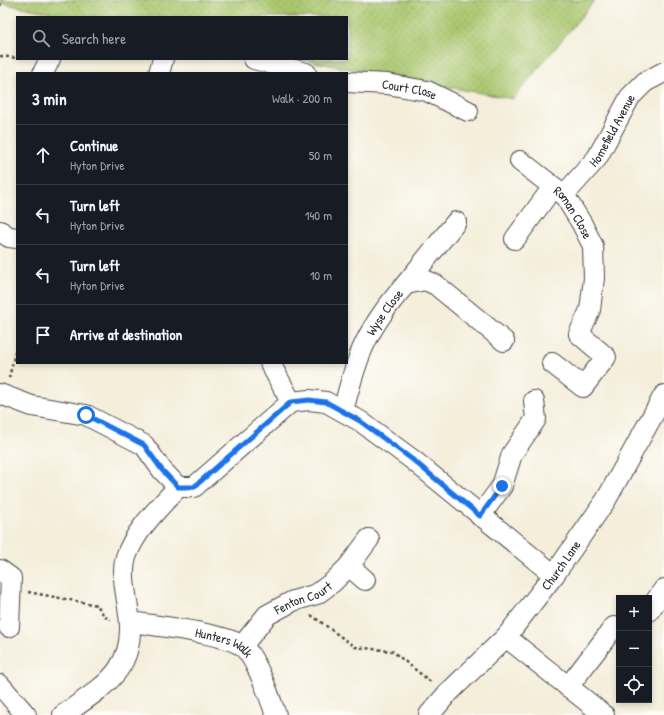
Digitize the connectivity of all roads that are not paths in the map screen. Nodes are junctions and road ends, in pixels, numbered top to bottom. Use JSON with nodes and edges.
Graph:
{"nodes":[{"id":1,"x":50,"y":60,"type":"edge"},
{"id":2,"x":163,"y":60,"type":"edge"},
{"id":3,"x":258,"y":60,"type":"edge"},
{"id":4,"x":44,"y":72,"type":"edge"},
{"id":5,"x":159,"y":72,"type":"edge"},
{"id":6,"x":302,"y":72,"type":"edge"},
{"id":7,"x":664,"y":72,"type":"edge"},
{"id":8,"x":348,"y":82,"type":"edge"},
{"id":9,"x":468,"y":112,"type":"dead end"},
{"id":10,"x":520,"y":161,"type":"dead end"},
{"id":11,"x":558,"y":191,"type":"junction"},
{"id":12,"x":456,"y":222,"type":"dead end"},
{"id":13,"x":0,"y":231,"type":"edge"},
{"id":14,"x":16,"y":238,"type":"edge"},
{"id":15,"x":515,"y":239,"type":"dead end"},
{"id":16,"x":406,"y":284,"type":"junction"},
{"id":17,"x":504,"y":341,"type":"dead end"},
{"id":18,"x":552,"y":363,"type":"dead end"},
{"id":19,"x":271,"y":364,"type":"edge"},
{"id":20,"x":3,"y":395,"type":"edge"},
{"id":21,"x":664,"y":395,"type":"edge"},
{"id":22,"x":291,"y":402,"type":"junction"},
{"id":23,"x":534,"y":402,"type":"dead end"},
{"id":24,"x":343,"y":411,"type":"junction"},
{"id":25,"x":178,"y":487,"type":"junction"},
{"id":26,"x":480,"y":516,"type":"junction"},
{"id":27,"x":369,"y":539,"type":"dead end"},
{"id":28,"x":349,"y":566,"type":"junction"},
{"id":29,"x":0,"y":570,"type":"edge"},
{"id":30,"x":554,"y":575,"type":"junction"},
{"id":31,"x":365,"y":580,"type":"dead end"},
{"id":32,"x":664,"y":588,"type":"edge"},
{"id":33,"x":652,"y":606,"type":"edge"},
{"id":34,"x":131,"y":622,"type":"junction"},
{"id":35,"x":616,"y":626,"type":"edge"},
{"id":36,"x":9,"y":627,"type":"dead end"},
{"id":37,"x":506,"y":637,"type":"junction"},
{"id":38,"x":242,"y":646,"type":"junction"},
{"id":39,"x":0,"y":685,"type":"edge"},
{"id":40,"x":568,"y":687,"type":"junction"},
{"id":41,"x":22,"y":710,"type":"edge"},
{"id":42,"x":63,"y":715,"type":"edge"},
{"id":43,"x":276,"y":715,"type":"edge"},
{"id":44,"x":429,"y":715,"type":"edge"},
{"id":45,"x":604,"y":715,"type":"edge"}],
"edges":[{"from":1,"to":4,"type":"street"},
{"from":2,"to":5,"type":"street"},
{"from":3,"to":6,"type":"street"},
{"from":7,"to":11,"type":"street","name":"Homefield Avenue"},
{"from":8,"to":9,"type":"street","name":"Court Close"},
{"from":10,"to":11,"type":"street","name":"Roman Close"},
{"from":11,"to":15,"type":"street","name":"Homefield Avenue"},
{"from":11,"to":18,"type":"street","name":"Roman Close"},
{"from":12,"to":16,"type":"street"},
{"from":13,"to":14,"type":"street"},
{"from":16,"to":17,"type":"street","name":"Wyse Close"},
{"from":16,"to":24,"type":"street","name":"Wyse Close"},
{"from":19,"to":22,"type":"street"},
{"from":20,"to":25,"type":"street"},
{"from":21,"to":30,"type":"street","name":"Church Lane"},
{"from":22,"to":24,"type":"street"},
{"from":22,"to":25,"type":"street"},
{"from":23,"to":26,"type":"street"},
{"from":24,"to":26,"type":"street"},
{"from":25,"to":34,"type":"street"},
{"from":26,"to":30,"type":"street"},
{"from":27,"to":28,"type":"street","name":"Fenton Court"},
{"from":28,"to":31,"type":"street"},
{"from":28,"to":38,"type":"street","name":"Fenton Court"},
{"from":29,"to":36,"type":"street"},
{"from":30,"to":37,"type":"street","name":"Church Lane"},
{"from":32,"to":33,"type":"street"},
{"from":34,"to":38,"type":"street","name":"Hunters Walk"},
{"from":34,"to":42,"type":"street"},
{"from":35,"to":40,"type":"street"},
{"from":37,"to":40,"type":"street"},
{"from":37,"to":44,"type":"street","name":"Church Lane"},
{"from":38,"to":43,"type":"street","name":"Hunters Walk"},
{"from":39,"to":41,"type":"street"},
{"from":40,"to":45,"type":"street"}]}
